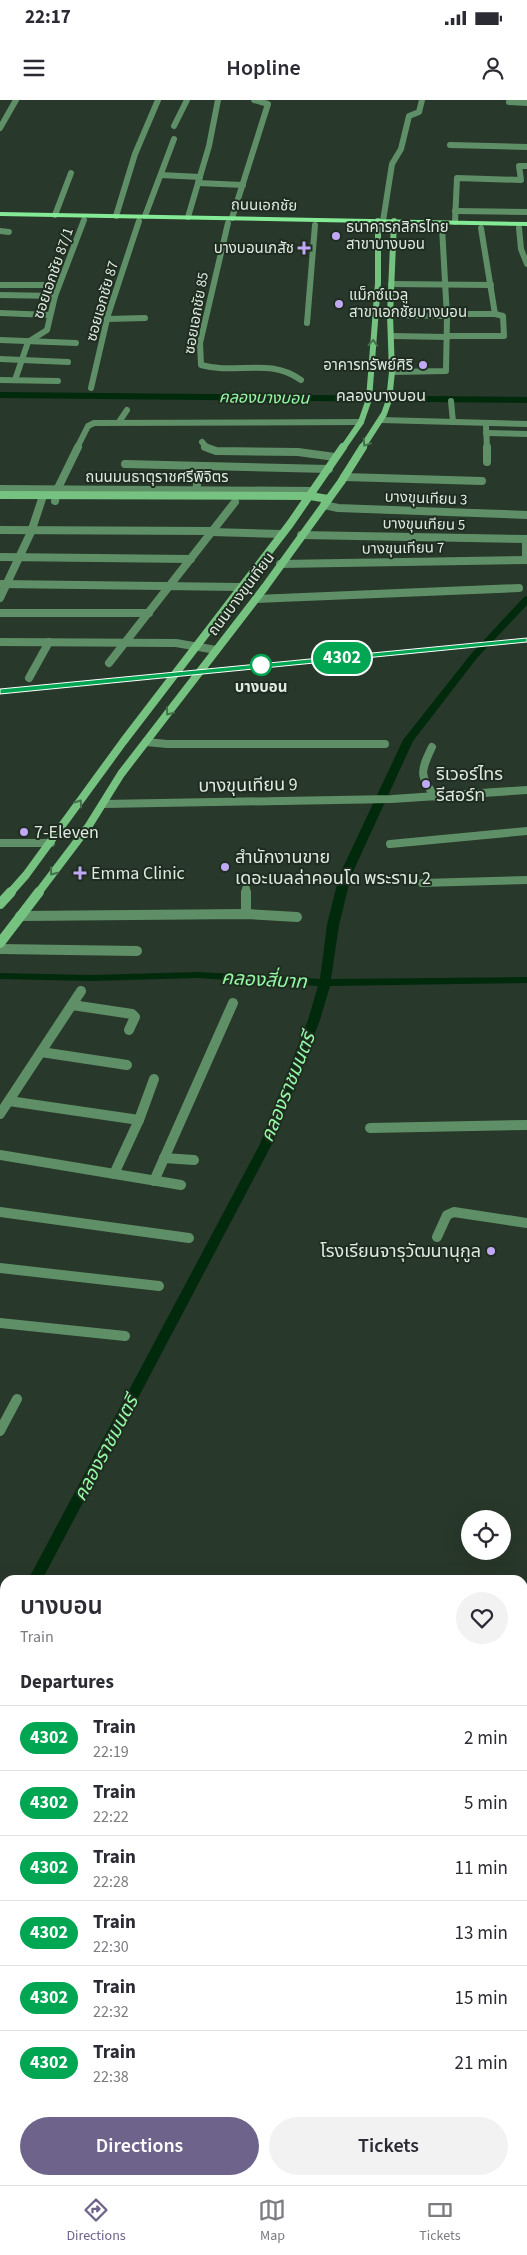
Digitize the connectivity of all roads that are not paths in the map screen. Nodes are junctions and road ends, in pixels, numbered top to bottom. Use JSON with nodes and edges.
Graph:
{"nodes":[{"id":1,"x":16,"y":100,"type":"edge"},
{"id":2,"x":158,"y":100,"type":"edge"},
{"id":3,"x":187,"y":100,"type":"edge"},
{"id":4,"x":218,"y":100,"type":"edge"},
{"id":5,"x":254,"y":100,"type":"edge"},
{"id":6,"x":422,"y":100,"type":"edge"},
{"id":7,"x":267,"y":102,"type":"edge"},
{"id":8,"x":510,"y":102,"type":"dead end"},
{"id":9,"x":527,"y":103,"type":"edge"},
{"id":10,"x":174,"y":126,"type":"dead end"},
{"id":11,"x":0,"y":128,"type":"edge"},
{"id":12,"x":174,"y":139,"type":"dead end"},
{"id":13,"x":450,"y":144,"type":"dead end"},
{"id":14,"x":527,"y":147,"type":"edge"},
{"id":15,"x":527,"y":166,"type":"edge"},
{"id":16,"x":71,"y":173,"type":"dead end"},
{"id":17,"x":160,"y":175,"type":"junction"},
{"id":18,"x":199,"y":180,"type":"junction"},
{"id":19,"x":243,"y":185,"type":"junction"},
{"id":20,"x":455,"y":211,"type":"junction"},
{"id":21,"x":527,"y":212,"type":"edge"},
{"id":22,"x":0,"y":214,"type":"edge"},
{"id":23,"x":55,"y":215,"type":"junction"},
{"id":24,"x":116,"y":216,"type":"junction"},
{"id":25,"x":19,"y":217,"type":"junction"},
{"id":26,"x":188,"y":217,"type":"junction"},
{"id":27,"x":0,"y":219,"type":"edge"},
{"id":28,"x":142,"y":219,"type":"junction"},
{"id":29,"x":84,"y":220,"type":"junction"},
{"id":30,"x":230,"y":220,"type":"junction"},
{"id":31,"x":454,"y":222,"type":"junction"},
{"id":32,"x":380,"y":223,"type":"junction"},
{"id":33,"x":394,"y":224,"type":"junction"},
{"id":34,"x":527,"y":224,"type":"edge"},
{"id":35,"x":315,"y":225,"type":"junction"},
{"id":36,"x":442,"y":227,"type":"junction"},
{"id":37,"x":481,"y":228,"type":"junction"},
{"id":38,"x":523,"y":228,"type":"edge"},
{"id":39,"x":0,"y":231,"type":"edge"},
{"id":40,"x":9,"y":232,"type":"dead end"},
{"id":41,"x":527,"y":264,"type":"edge"},
{"id":42,"x":378,"y":284,"type":"junction"},
{"id":43,"x":391,"y":284,"type":"junction"},
{"id":44,"x":45,"y":285,"type":"dead end"},
{"id":45,"x":444,"y":285,"type":"junction"},
{"id":46,"x":491,"y":285,"type":"junction"},
{"id":47,"x":1,"y":286,"type":"edge"},
{"id":48,"x":0,"y":295,"type":"edge"},
{"id":49,"x":55,"y":296,"type":"junction"},
{"id":50,"x":0,"y":313,"type":"edge"},
{"id":51,"x":495,"y":314,"type":"junction"},
{"id":52,"x":50,"y":315,"type":"junction"},
{"id":53,"x":390,"y":315,"type":"junction"},
{"id":54,"x":448,"y":315,"type":"junction"},
{"id":55,"x":145,"y":318,"type":"dead end"},
{"id":56,"x":108,"y":319,"type":"junction"},
{"id":57,"x":307,"y":323,"type":"dead end"},
{"id":58,"x":47,"y":330,"type":"junction"},
{"id":59,"x":392,"y":336,"type":"junction"},
{"id":60,"x":448,"y":336,"type":"junction"},
{"id":61,"x":0,"y":340,"type":"edge"},
{"id":62,"x":28,"y":342,"type":"junction"},
{"id":63,"x":45,"y":342,"type":"junction"},
{"id":64,"x":76,"y":342,"type":"dead end"},
{"id":65,"x":0,"y":360,"type":"edge"},
{"id":66,"x":21,"y":360,"type":"junction"},
{"id":67,"x":68,"y":362,"type":"dead end"},
{"id":68,"x":392,"y":372,"type":"junction"},
{"id":69,"x":0,"y":380,"type":"edge"},
{"id":70,"x":16,"y":380,"type":"junction"},
{"id":71,"x":301,"y":380,"type":"dead end"},
{"id":72,"x":58,"y":381,"type":"dead end"},
{"id":73,"x":92,"y":388,"type":"dead end"},
{"id":74,"x":451,"y":401,"type":"dead end"},
{"id":75,"x":127,"y":410,"type":"dead end"},
{"id":76,"x":381,"y":420,"type":"junction"},
{"id":77,"x":119,"y":422,"type":"junction"},
{"id":78,"x":361,"y":422,"type":"junction"},
{"id":79,"x":452,"y":422,"type":"junction"},
{"id":80,"x":486,"y":423,"type":"junction"},
{"id":81,"x":527,"y":424,"type":"edge"},
{"id":82,"x":486,"y":433,"type":"junction"},
{"id":83,"x":527,"y":434,"type":"edge"},
{"id":84,"x":202,"y":442,"type":"dead end"},
{"id":85,"x":335,"y":457,"type":"junction"},
{"id":86,"x":487,"y":462,"type":"dead end"},
{"id":87,"x":125,"y":464,"type":"dead end"},
{"id":88,"x":200,"y":466,"type":"junction"},
{"id":89,"x":328,"y":469,"type":"junction"},
{"id":90,"x":344,"y":477,"type":"junction"},
{"id":91,"x":482,"y":481,"type":"dead end"},
{"id":92,"x":0,"y":489,"type":"edge"},
{"id":93,"x":196,"y":491,"type":"junction"},
{"id":94,"x":0,"y":495,"type":"edge"},
{"id":95,"x":44,"y":496,"type":"junction"},
{"id":96,"x":56,"y":496,"type":"junction"},
{"id":97,"x":309,"y":496,"type":"junction"},
{"id":98,"x":0,"y":501,"type":"edge"},
{"id":99,"x":235,"y":502,"type":"junction"},
{"id":100,"x":326,"y":502,"type":"junction"},
{"id":101,"x":527,"y":516,"type":"edge"},
{"id":102,"x":0,"y":530,"type":"edge"},
{"id":103,"x":31,"y":530,"type":"junction"},
{"id":104,"x":211,"y":532,"type":"junction"},
{"id":105,"x":282,"y":534,"type":"junction"},
{"id":106,"x":301,"y":535,"type":"junction"},
{"id":107,"x":526,"y":535,"type":"edge"},
{"id":108,"x":0,"y":557,"type":"edge"},
{"id":109,"x":20,"y":558,"type":"junction"},
{"id":110,"x":191,"y":559,"type":"junction"},
{"id":111,"x":526,"y":560,"type":"edge"},
{"id":112,"x":280,"y":564,"type":"junction"},
{"id":113,"x":4,"y":584,"type":"edge"},
{"id":114,"x":170,"y":585,"type":"junction"},
{"id":115,"x":242,"y":587,"type":"junction"},
{"id":116,"x":518,"y":588,"type":"dead end"},
{"id":117,"x":0,"y":598,"type":"edge"},
{"id":118,"x":256,"y":599,"type":"junction"},
{"id":119,"x":0,"y":613,"type":"edge"},
{"id":120,"x":149,"y":613,"type":"junction"},
{"id":121,"x":0,"y":642,"type":"edge"},
{"id":122,"x":50,"y":642,"type":"junction"},
{"id":123,"x":125,"y":642,"type":"junction"},
{"id":124,"x":196,"y":646,"type":"junction"},
{"id":125,"x":216,"y":650,"type":"junction"},
{"id":126,"x":109,"y":663,"type":"dead end"},
{"id":127,"x":29,"y":678,"type":"dead end"},
{"id":128,"x":166,"y":686,"type":"junction"},
{"id":129,"x":186,"y":689,"type":"junction"},
{"id":130,"x":146,"y":742,"type":"junction"},
{"id":131,"x":385,"y":744,"type":"dead end"},
{"id":132,"x":432,"y":747,"type":"dead end"},
{"id":133,"x":527,"y":790,"type":"edge"},
{"id":134,"x":436,"y":797,"type":"junction"},
{"id":135,"x":104,"y":804,"type":"junction"},
{"id":136,"x":527,"y":831,"type":"edge"},
{"id":137,"x":0,"y":843,"type":"edge"},
{"id":138,"x":390,"y":844,"type":"dead end"},
{"id":139,"x":61,"y":845,"type":"junction"},
{"id":140,"x":527,"y":880,"type":"edge"},
{"id":141,"x":422,"y":883,"type":"dead end"},
{"id":142,"x":246,"y":889,"type":"dead end"},
{"id":143,"x":0,"y":904,"type":"edge"},
{"id":144,"x":246,"y":914,"type":"junction"},
{"id":145,"x":20,"y":916,"type":"junction"},
{"id":146,"x":297,"y":917,"type":"dead end"},
{"id":147,"x":0,"y":943,"type":"edge"},
{"id":148,"x":0,"y":949,"type":"edge"},
{"id":149,"x":137,"y":951,"type":"dead end"},
{"id":150,"x":81,"y":991,"type":"dead end"},
{"id":151,"x":233,"y":1003,"type":"dead end"},
{"id":152,"x":72,"y":1005,"type":"junction"},
{"id":153,"x":129,"y":1030,"type":"dead end"},
{"id":154,"x":41,"y":1052,"type":"junction"},
{"id":155,"x":127,"y":1065,"type":"dead end"},
{"id":156,"x":154,"y":1079,"type":"dead end"},
{"id":157,"x":9,"y":1101,"type":"junction"},
{"id":158,"x":0,"y":1114,"type":"edge"},
{"id":159,"x":139,"y":1120,"type":"junction"},
{"id":160,"x":527,"y":1125,"type":"edge"},
{"id":161,"x":370,"y":1128,"type":"dead end"},
{"id":162,"x":0,"y":1155,"type":"edge"},
{"id":163,"x":164,"y":1158,"type":"junction"},
{"id":164,"x":194,"y":1160,"type":"dead end"},
{"id":165,"x":114,"y":1174,"type":"junction"},
{"id":166,"x":154,"y":1181,"type":"junction"},
{"id":167,"x":181,"y":1185,"type":"dead end"},
{"id":168,"x":0,"y":1212,"type":"edge"},
{"id":169,"x":527,"y":1223,"type":"edge"},
{"id":170,"x":437,"y":1237,"type":"dead end"},
{"id":171,"x":189,"y":1238,"type":"dead end"},
{"id":172,"x":0,"y":1268,"type":"edge"},
{"id":173,"x":159,"y":1286,"type":"dead end"},
{"id":174,"x":0,"y":1323,"type":"edge"},
{"id":175,"x":125,"y":1336,"type":"dead end"},
{"id":176,"x":17,"y":1399,"type":"dead end"},
{"id":177,"x":0,"y":1431,"type":"edge"}],
"edges":[{"from":1,"to":11,"type":"street"},
{"from":2,"to":24,"type":"street"},
{"from":3,"to":10,"type":"street"},
{"from":4,"to":18,"type":"street"},
{"from":5,"to":7,"type":"street"},
{"from":6,"to":32,"type":"street"},
{"from":7,"to":19,"type":"street"},
{"from":8,"to":9,"type":"street"},
{"from":12,"to":17,"type":"street","name":"ซอยเอกชัย 87"},
{"from":13,"to":14,"type":"street"},
{"from":15,"to":20,"type":"street"},
{"from":16,"to":23,"type":"street"},
{"from":17,"to":18,"type":"street"},
{"from":17,"to":28,"type":"street","name":"ซอยเอกชัย 87"},
{"from":18,"to":19,"type":"street"},
{"from":18,"to":26,"type":"street"},
{"from":19,"to":30,"type":"street"},
{"from":20,"to":21,"type":"street"},
{"from":20,"to":31,"type":"street"},
{"from":22,"to":25,"type":"main road","name":"ถนนเอกชัย"},
{"from":23,"to":24,"type":"main road","name":"ถนนเอกชัย"},
{"from":23,"to":25,"type":"main road","name":"ถนนเอกชัย"},
{"from":24,"to":28,"type":"main road","name":"ถนนเอกชัย"},
{"from":25,"to":27,"type":"main road","name":"ถนนเอกชัย"},
{"from":25,"to":29,"type":"main road","name":"ถนนเอกชัย"},
{"from":26,"to":28,"type":"main road","name":"ถนนเอกชัย"},
{"from":26,"to":30,"type":"main road","name":"ถนนเอกชัย"},
{"from":28,"to":29,"type":"main road","name":"ถนนเอกชัย"},
{"from":28,"to":30,"type":"main road","name":"ถนนเอกชัย"},
{"from":28,"to":56,"type":"street","name":"ซอยเอกชัย 87"},
{"from":29,"to":49,"type":"street","name":"ซอยเอกชัย 87/1"},
{"from":30,"to":32,"type":"main road","name":"ถนนเอกชัย"},
{"from":30,"to":35,"type":"main road","name":"ถนนเอกชัย"},
{"from":30,"to":71,"type":"street","name":"ซอยเอกชัย 85"},
{"from":31,"to":33,"type":"main road","name":"ถนนเอกชัย"},
{"from":31,"to":34,"type":"main road","name":"ถนนเอกชัย"},
{"from":32,"to":33,"type":"main road","name":"ถนนเอกชัย"},
{"from":32,"to":35,"type":"main road","name":"ถนนเอกชัย"},
{"from":32,"to":42,"type":"main road","name":"ถนนบางขุนเทียน"},
{"from":33,"to":36,"type":"main road","name":"ถนนเอกชัย"},
{"from":33,"to":43,"type":"main road","name":"ถนนบางขุนเทียน"},
{"from":35,"to":57,"type":"street"},
{"from":36,"to":37,"type":"main road","name":"ถนนเอกชัย"},
{"from":36,"to":45,"type":"street"},
{"from":37,"to":38,"type":"main road","name":"ถนนเอกชัย"},
{"from":37,"to":46,"type":"street"},
{"from":38,"to":41,"type":"street"},
{"from":39,"to":40,"type":"street"},
{"from":42,"to":43,"type":"main road"},
{"from":78,"to":42,"type":"main road","name":"ถนนบางขุนเทียน","one_way":true},
{"from":43,"to":45,"type":"street"},
{"from":43,"to":53,"type":"main road","name":"ถนนบางขุนเทียน"},
{"from":44,"to":47,"type":"street"},
{"from":45,"to":46,"type":"street"},
{"from":45,"to":54,"type":"street"},
{"from":46,"to":51,"type":"street"},
{"from":48,"to":49,"type":"street"},
{"from":49,"to":52,"type":"street","name":"ซอยเอกชัย 87/1"},
{"from":50,"to":52,"type":"street"},
{"from":51,"to":54,"type":"street"},
{"from":51,"to":60,"type":"street"},
{"from":52,"to":58,"type":"street","name":"ซอยเอกชัย 87/1"},
{"from":53,"to":54,"type":"street"},
{"from":53,"to":59,"type":"main road","name":"ถนนบางขุนเทียน"},
{"from":54,"to":60,"type":"street"},
{"from":55,"to":56,"type":"street"},
{"from":56,"to":73,"type":"street","name":"ซอยเอกชัย 87"},
{"from":58,"to":62,"type":"street","name":"ซอยเอกชัย 87/1"},
{"from":58,"to":63,"type":"street"},
{"from":59,"to":60,"type":"street"},
{"from":59,"to":68,"type":"main road","name":"ถนนบางขุนเทียน"},
{"from":60,"to":68,"type":"street"},
{"from":61,"to":62,"type":"street"},
{"from":62,"to":63,"type":"street"},
{"from":62,"to":66,"type":"street","name":"ซอยเอกชัย 87/1"},
{"from":63,"to":64,"type":"street"},
{"from":65,"to":66,"type":"street"},
{"from":66,"to":67,"type":"street"},
{"from":66,"to":70,"type":"street","name":"ซอยเอกชัย 87/1"},
{"from":68,"to":76,"type":"main road","name":"ถนนบางขุนเทียน"},
{"from":69,"to":70,"type":"street"},
{"from":70,"to":72,"type":"street"},
{"from":74,"to":79,"type":"street"},
{"from":75,"to":77,"type":"street"},
{"from":76,"to":79,"type":"street"},
{"from":76,"to":90,"type":"main road","name":"ถนนบางขุนเทียน","one_way":true},
{"from":77,"to":78,"type":"street"},
{"from":77,"to":96,"type":"street"},
{"from":78,"to":85,"type":"main road","name":"ถนนบางขุนเทียน"},
{"from":79,"to":80,"type":"street"},
{"from":80,"to":81,"type":"street"},
{"from":80,"to":82,"type":"street"},
{"from":82,"to":83,"type":"street"},
{"from":82,"to":86,"type":"street"},
{"from":84,"to":85,"type":"street"},
{"from":85,"to":89,"type":"main road","name":"ถนนบางขุนเทียน"},
{"from":87,"to":88,"type":"street"},
{"from":88,"to":89,"type":"street"},
{"from":88,"to":93,"type":"street"},
{"from":89,"to":97,"type":"main road","name":"ถนนบางขุนเทียน"},
{"from":90,"to":91,"type":"street"},
{"from":90,"to":100,"type":"main road","name":"ถนนบางขุนเทียน"},
{"from":92,"to":95,"type":"street","name":"ถนนมนธาตุราชศรีพิจิตร"},
{"from":93,"to":96,"type":"street","name":"ถนนมนธาตุราชศรีพิจิตร"},
{"from":93,"to":97,"type":"street","name":"ถนนมนธาตุราชศรีพิจิตร"},
{"from":94,"to":95,"type":"main road","name":"ถนนมนธาตุราชศรีพิจิตร"},
{"from":95,"to":96,"type":"main road","name":"ถนนมนธาตุราชศรีพิจิตร"},
{"from":95,"to":96,"type":"street","name":"ถนนมนธาตุราชศรีพิจิตร"},
{"from":95,"to":98,"type":"main road","name":"ถนนมนธาตุราชศรีพิจิตร"},
{"from":95,"to":103,"type":"street"},
{"from":96,"to":97,"type":"main road","name":"ถนนมนธาตุราชศรีพิจิตร"},
{"from":96,"to":99,"type":"main road","name":"ถนนมนธาตุราชศรีพิจิตร"},
{"from":97,"to":99,"type":"main road","name":"ถนนมนธาตุราชศรีพิจิตร"},
{"from":97,"to":100,"type":"main road"},
{"from":97,"to":105,"type":"main road","name":"ถนนบางขุนเทียน"},
{"from":99,"to":104,"type":"street"},
{"from":100,"to":101,"type":"street","name":"บางขุนเทียน 3"},
{"from":100,"to":106,"type":"main road","name":"ถนนบางขุนเทียน"},
{"from":102,"to":103,"type":"street"},
{"from":103,"to":104,"type":"street"},
{"from":103,"to":109,"type":"street"},
{"from":104,"to":105,"type":"street"},
{"from":104,"to":110,"type":"street"},
{"from":105,"to":115,"type":"main road","name":"ถนนบางขุนเทียน"},
{"from":106,"to":107,"type":"street","name":"บางขุนเทียน 5"},
{"from":106,"to":112,"type":"main road","name":"ถนนบางขุนเทียน"},
{"from":107,"to":111,"type":"street","name":"บางขุนเทียน 5"},
{"from":108,"to":109,"type":"street"},
{"from":109,"to":110,"type":"street"},
{"from":109,"to":113,"type":"street"},
{"from":110,"to":114,"type":"street"},
{"from":111,"to":112,"type":"street","name":"บางขุนเทียน 7"},
{"from":112,"to":118,"type":"main road","name":"ถนนบางขุนเทียน"},
{"from":113,"to":114,"type":"street"},
{"from":113,"to":117,"type":"street"},
{"from":114,"to":115,"type":"street"},
{"from":114,"to":120,"type":"street"},
{"from":115,"to":124,"type":"main road","name":"ถนนบางขุนเทียน"},
{"from":116,"to":118,"type":"street"},
{"from":118,"to":125,"type":"main road","name":"ถนนบางขุนเทียน"},
{"from":119,"to":120,"type":"street"},
{"from":120,"to":123,"type":"street"},
{"from":121,"to":122,"type":"street"},
{"from":122,"to":123,"type":"street"},
{"from":122,"to":127,"type":"street"},
{"from":123,"to":124,"type":"street"},
{"from":123,"to":126,"type":"street"},
{"from":124,"to":125,"type":"street"},
{"from":124,"to":128,"type":"main road","name":"ถนนบางขุนเทียน"},
{"from":125,"to":129,"type":"main road","name":"ถนนบางขุนเทียน"},
{"from":128,"to":129,"type":"main road"},
{"from":139,"to":128,"type":"main road","name":"ถนนบางขุนเทียน","one_way":true},
{"from":129,"to":130,"type":"main road","name":"ถนนบางขุนเทียน","one_way":true},
{"from":130,"to":131,"type":"street"},
{"from":130,"to":135,"type":"main road","name":"ถนนบางขุนเทียน"},
{"from":132,"to":134,"type":"street"},
{"from":133,"to":134,"type":"street","name":"บางขุนเทียน 9"},
{"from":134,"to":135,"type":"street","name":"บางขุนเทียน 9"},
{"from":135,"to":139,"type":"main road","name":"ถนนบางขุนเทียน"},
{"from":136,"to":138,"type":"street"},
{"from":137,"to":139,"type":"street"},
{"from":139,"to":143,"type":"main road","name":"ถนนบางขุนเทียน"},
{"from":139,"to":145,"type":"main road","name":"ถนนบางขุนเทียน","one_way":true},
{"from":140,"to":141,"type":"street"},
{"from":142,"to":144,"type":"street"},
{"from":144,"to":145,"type":"street"},
{"from":144,"to":146,"type":"street"},
{"from":145,"to":147,"type":"main road","name":"ถนนบางขุนเทียน"},
{"from":148,"to":149,"type":"street"},
{"from":150,"to":152,"type":"street"},
{"from":151,"to":163,"type":"street"},
{"from":152,"to":153,"type":"street"},
{"from":152,"to":154,"type":"street"},
{"from":154,"to":155,"type":"street"},
{"from":154,"to":157,"type":"street"},
{"from":156,"to":159,"type":"street"},
{"from":157,"to":158,"type":"street"},
{"from":157,"to":159,"type":"street"},
{"from":159,"to":165,"type":"street"},
{"from":160,"to":161,"type":"street"},
{"from":162,"to":165,"type":"street"},
{"from":163,"to":164,"type":"street"},
{"from":163,"to":166,"type":"street"},
{"from":165,"to":166,"type":"street"},
{"from":166,"to":167,"type":"street"},
{"from":168,"to":171,"type":"street"},
{"from":169,"to":170,"type":"street"},
{"from":172,"to":173,"type":"street"},
{"from":174,"to":175,"type":"street"},
{"from":176,"to":177,"type":"street"}]}
